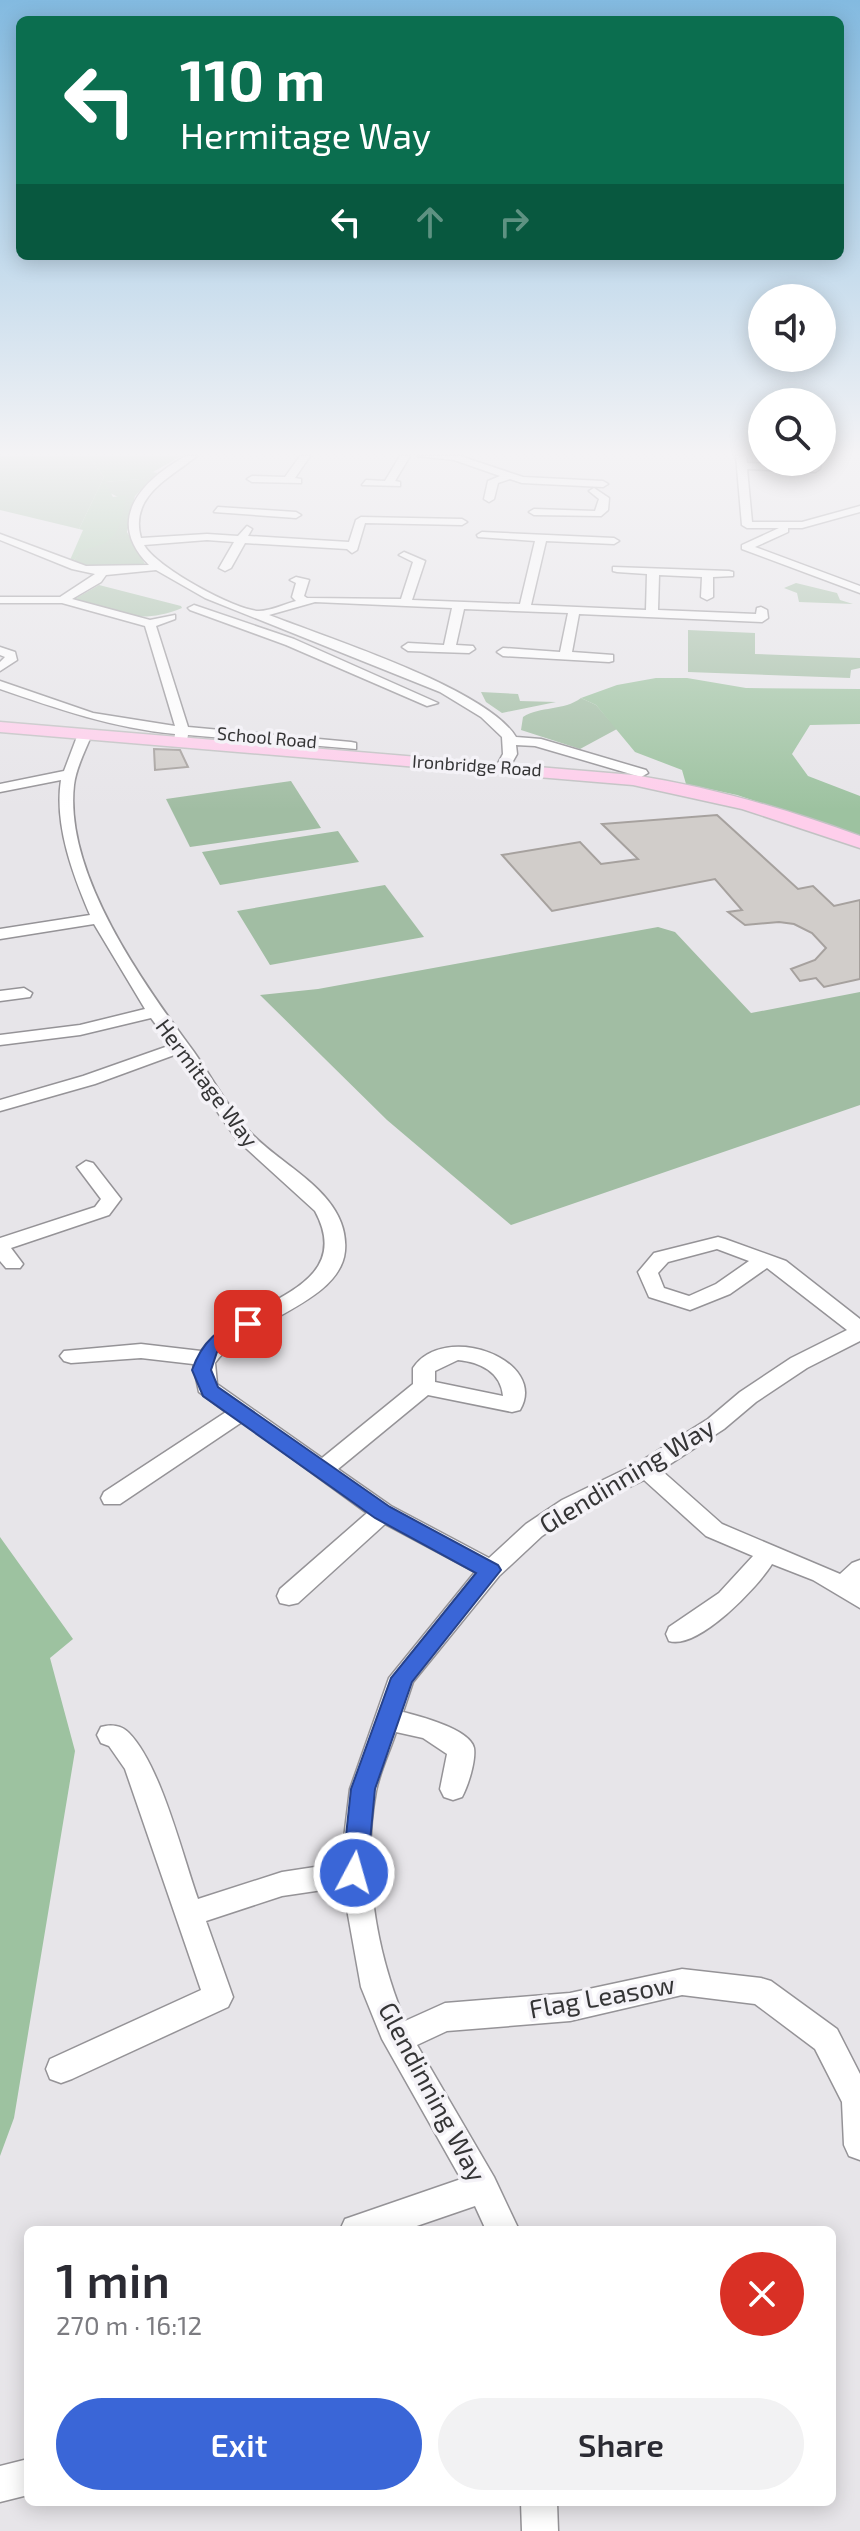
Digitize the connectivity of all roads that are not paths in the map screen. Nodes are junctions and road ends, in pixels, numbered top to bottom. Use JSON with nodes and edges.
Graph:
{"nodes":[{"id":1,"x":100,"y":574,"type":"edge"},
{"id":2,"x":170,"y":574,"type":"edge"},
{"id":3,"x":415,"y":574,"type":"edge"},
{"id":4,"x":533,"y":574,"type":"edge"},
{"id":5,"x":653,"y":574,"type":"edge"},
{"id":6,"x":708,"y":574,"type":"edge"},
{"id":7,"x":818,"y":574,"type":"edge"},
{"id":8,"x":296,"y":580,"type":"dead end"},
{"id":9,"x":860,"y":590,"type":"edge"},
{"id":10,"x":707,"y":597,"type":"dead end"},
{"id":11,"x":0,"y":600,"type":"edge"},
{"id":12,"x":62,"y":600,"type":"junction"},
{"id":13,"x":303,"y":600,"type":"junction"},
{"id":14,"x":406,"y":602,"type":"junction"},
{"id":15,"x":459,"y":604,"type":"junction"},
{"id":16,"x":525,"y":607,"type":"junction"},
{"id":17,"x":194,"y":608,"type":"dead end"},
{"id":18,"x":574,"y":610,"type":"junction"},
{"id":19,"x":652,"y":613,"type":"junction"},
{"id":20,"x":257,"y":615,"type":"junction"},
{"id":21,"x":171,"y":617,"type":"dead end"},
{"id":22,"x":762,"y":617,"type":"dead end"},
{"id":23,"x":150,"y":624,"type":"junction"},
{"id":24,"x":309,"y":635,"type":"junction"},
{"id":25,"x":290,"y":642,"type":"junction"},
{"id":26,"x":408,"y":647,"type":"dead end"},
{"id":27,"x":449,"y":648,"type":"junction"},
{"id":28,"x":469,"y":649,"type":"dead end"},
{"id":29,"x":0,"y":651,"type":"edge"},
{"id":30,"x":503,"y":652,"type":"dead end"},
{"id":31,"x":565,"y":656,"type":"junction"},
{"id":32,"x":609,"y":658,"type":"dead end"},
{"id":33,"x":0,"y":667,"type":"edge"},
{"id":34,"x":0,"y":685,"type":"edge"},
{"id":35,"x":432,"y":703,"type":"dead end"},
{"id":36,"x":0,"y":727,"type":"edge"},
{"id":37,"x":85,"y":734,"type":"junction"},
{"id":38,"x":182,"y":735,"type":"junction"},
{"id":39,"x":509,"y":741,"type":"junction"},
{"id":40,"x":351,"y":746,"type":"dead end"},
{"id":41,"x":503,"y":767,"type":"junction"},
{"id":42,"x":641,"y":773,"type":"dead end"},
{"id":43,"x":71,"y":774,"type":"junction"},
{"id":44,"x":0,"y":788,"type":"edge"},
{"id":45,"x":860,"y":842,"type":"edge"},
{"id":46,"x":98,"y":919,"type":"junction"},
{"id":47,"x":0,"y":934,"type":"edge"},
{"id":48,"x":24,"y":993,"type":"dead end"},
{"id":49,"x":0,"y":996,"type":"edge"},
{"id":50,"x":154,"y":1012,"type":"junction"},
{"id":51,"x":0,"y":1040,"type":"edge"},
{"id":52,"x":181,"y":1047,"type":"junction"},
{"id":53,"x":0,"y":1106,"type":"edge"},
{"id":54,"x":86,"y":1167,"type":"dead end"},
{"id":55,"x":0,"y":1246,"type":"edge"},
{"id":56,"x":766,"y":1259,"type":"junction"},
{"id":57,"x":13,"y":1264,"type":"dead end"},
{"id":58,"x":860,"y":1331,"type":"edge"},
{"id":59,"x":71,"y":1356,"type":"dead end"},
{"id":60,"x":204,"y":1358,"type":"junction"},
{"id":61,"x":424,"y":1387,"type":"dead end"},
{"id":62,"x":240,"y":1413,"type":"junction"},
{"id":63,"x":323,"y":1469,"type":"junction"},
{"id":64,"x":646,"y":1469,"type":"junction"},
{"id":65,"x":112,"y":1498,"type":"dead end"},
{"id":66,"x":383,"y":1512,"type":"junction"},
{"id":67,"x":766,"y":1554,"type":"junction"},
{"id":68,"x":860,"y":1569,"type":"edge"},
{"id":69,"x":491,"y":1570,"type":"junction"},
{"id":70,"x":851,"y":1593,"type":"edge"},
{"id":71,"x":289,"y":1596,"type":"dead end"},
{"id":72,"x":678,"y":1634,"type":"dead end"},
{"id":73,"x":386,"y":1719,"type":"junction"},
{"id":74,"x":110,"y":1735,"type":"dead end"},
{"id":75,"x":453,"y":1789,"type":"dead end"},
{"id":76,"x":354,"y":1873,"type":"junction"},
{"id":77,"x":189,"y":1914,"type":"junction"},
{"id":78,"x":397,"y":2039,"type":"junction"},
{"id":79,"x":61,"y":2069,"type":"dead end"},
{"id":80,"x":860,"y":2145,"type":"edge"},
{"id":81,"x":483,"y":2188,"type":"junction"},
{"id":82,"x":368,"y":2226,"type":"edge"},
{"id":83,"x":501,"y":2226,"type":"edge"},
{"id":84,"x":24,"y":2478,"type":"edge"},
{"id":85,"x":0,"y":2484,"type":"edge"},
{"id":86,"x":539,"y":2506,"type":"edge"},
{"id":87,"x":540,"y":2531,"type":"edge"}],
"edges":[{"from":1,"to":12,"type":"street"},
{"from":2,"to":20,"type":"street"},
{"from":3,"to":14,"type":"street"},
{"from":4,"to":16,"type":"street"},
{"from":5,"to":19,"type":"street"},
{"from":6,"to":10,"type":"street"},
{"from":7,"to":9,"type":"street"},
{"from":8,"to":13,"type":"street"},
{"from":11,"to":12,"type":"street"},
{"from":12,"to":23,"type":"street"},
{"from":13,"to":14,"type":"street"},
{"from":13,"to":20,"type":"street"},
{"from":14,"to":15,"type":"street"},
{"from":15,"to":16,"type":"street"},
{"from":15,"to":27,"type":"street"},
{"from":16,"to":18,"type":"street"},
{"from":17,"to":25,"type":"street"},
{"from":18,"to":19,"type":"street"},
{"from":18,"to":31,"type":"street"},
{"from":19,"to":22,"type":"street"},
{"from":20,"to":24,"type":"street"},
{"from":21,"to":23,"type":"street"},
{"from":23,"to":38,"type":"street"},
{"from":24,"to":25,"type":"street"},
{"from":24,"to":39,"type":"street"},
{"from":25,"to":35,"type":"street"},
{"from":26,"to":27,"type":"street"},
{"from":27,"to":28,"type":"street"},
{"from":29,"to":33,"type":"street"},
{"from":30,"to":31,"type":"street"},
{"from":31,"to":32,"type":"street"},
{"from":34,"to":38,"type":"street","name":"School Road"},
{"from":36,"to":37,"type":"main road","name":"Ironbridge Road"},
{"from":37,"to":38,"type":"main road","name":"Ironbridge Road"},
{"from":37,"to":43,"type":"street","name":"Hermitage Way"},
{"from":38,"to":40,"type":"street","name":"School Road"},
{"from":38,"to":41,"type":"main road","name":"Ironbridge Road"},
{"from":39,"to":41,"type":"street"},
{"from":39,"to":42,"type":"street"},
{"from":41,"to":45,"type":"main road","name":"Ironbridge Road"},
{"from":43,"to":44,"type":"street"},
{"from":43,"to":46,"type":"street","name":"Hermitage Way"},
{"from":46,"to":47,"type":"street"},
{"from":46,"to":50,"type":"street","name":"Hermitage Way"},
{"from":48,"to":49,"type":"street"},
{"from":50,"to":51,"type":"street"},
{"from":50,"to":52,"type":"street","name":"Hermitage Way"},
{"from":52,"to":53,"type":"street"},
{"from":52,"to":60,"type":"street","name":"Hermitage Way"},
{"from":54,"to":55,"type":"street"},
{"from":55,"to":57,"type":"street"},
{"from":56,"to":56,"type":"street"},
{"from":56,"to":58,"type":"street"},
{"from":58,"to":64,"type":"street","name":"Glendinning Way"},
{"from":59,"to":60,"type":"street"},
{"from":60,"to":62,"type":"street"},
{"from":61,"to":63,"type":"street"},
{"from":62,"to":63,"type":"street"},
{"from":62,"to":65,"type":"street"},
{"from":63,"to":66,"type":"street"},
{"from":64,"to":67,"type":"street"},
{"from":64,"to":69,"type":"street","name":"Glendinning Way"},
{"from":66,"to":69,"type":"street"},
{"from":66,"to":71,"type":"street"},
{"from":67,"to":70,"type":"street"},
{"from":67,"to":72,"type":"street"},
{"from":68,"to":70,"type":"street"},
{"from":69,"to":73,"type":"street","name":"Glendinning Way"},
{"from":73,"to":75,"type":"street"},
{"from":73,"to":76,"type":"street","name":"Glendinning Way"},
{"from":74,"to":77,"type":"street"},
{"from":76,"to":77,"type":"street"},
{"from":76,"to":78,"type":"street","name":"Glendinning Way"},
{"from":77,"to":79,"type":"street"},
{"from":78,"to":80,"type":"street","name":"Flag Leasow"},
{"from":78,"to":81,"type":"street","name":"Glendinning Way"},
{"from":81,"to":82,"type":"street"},
{"from":81,"to":83,"type":"street","name":"Glendinning Way"},
{"from":84,"to":85,"type":"street"},
{"from":86,"to":87,"type":"street"}]}
